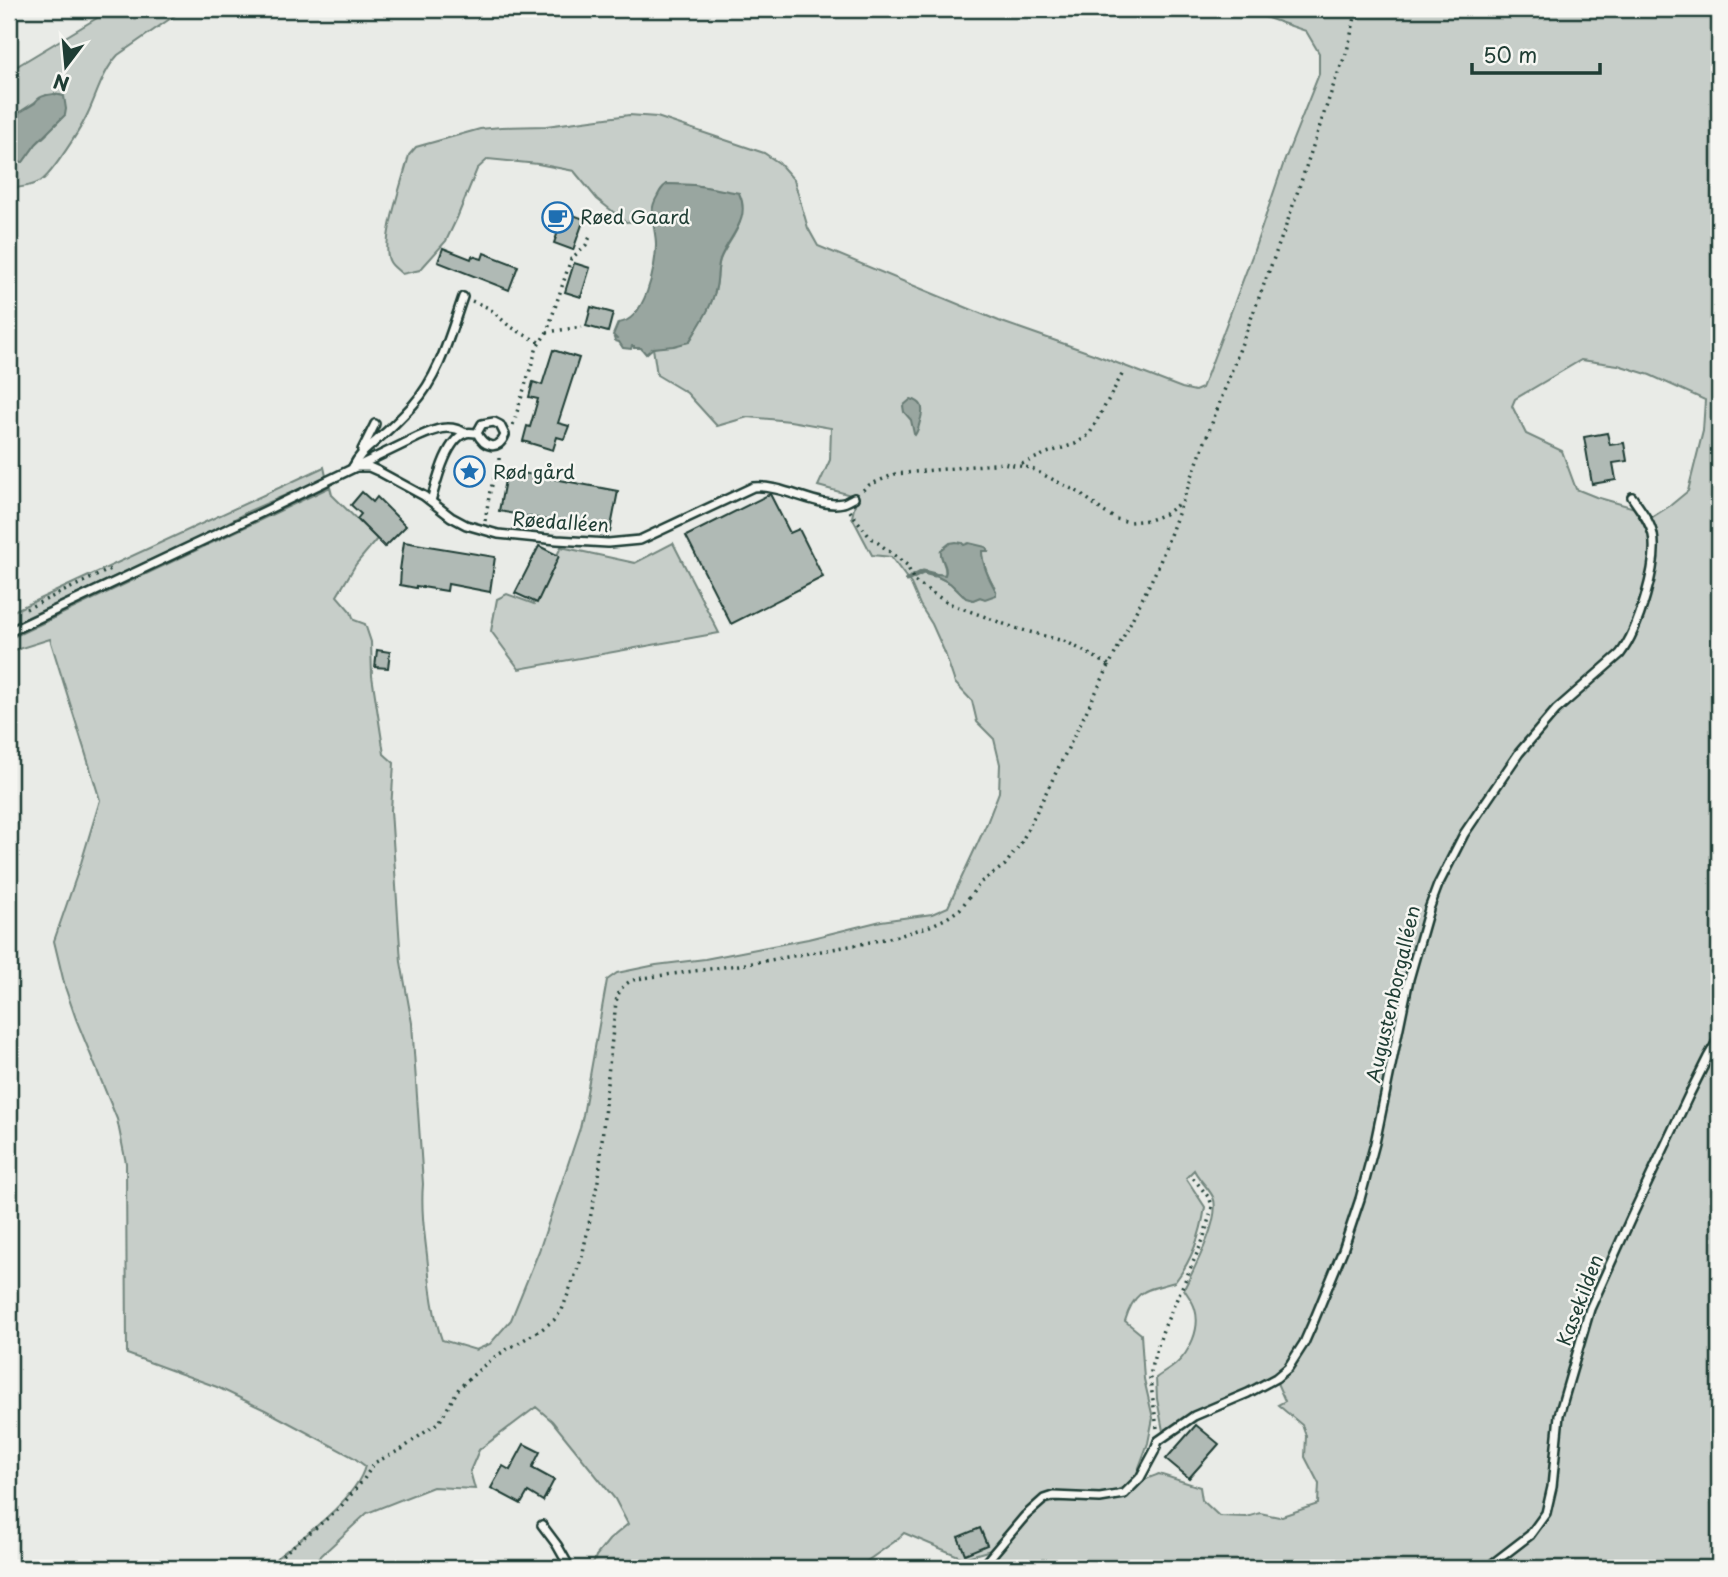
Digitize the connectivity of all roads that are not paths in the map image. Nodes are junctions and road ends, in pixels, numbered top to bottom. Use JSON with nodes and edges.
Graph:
{"nodes":[{"id":1,"x":463,"y":297,"type":"road end"},
{"id":2,"x":374,"y":424,"type":"dead end"},
{"id":3,"x":465,"y":433,"type":"junction"},
{"id":4,"x":477,"y":433,"type":"junction"},
{"id":5,"x":360,"y":453,"type":"junction"},
{"id":6,"x":353,"y":467,"type":"junction"},
{"id":7,"x":1632,"y":497,"type":"dead end"},
{"id":8,"x":854,"y":498,"type":"road end"},
{"id":9,"x":430,"y":501,"type":"junction"},
{"id":10,"x":9,"y":632,"type":"edge"},
{"id":11,"x":1719,"y":1038,"type":"edge"},
{"id":12,"x":541,"y":1525,"type":"dead end"},
{"id":13,"x":570,"y":1568,"type":"edge"},
{"id":14,"x":981,"y":1568,"type":"edge"},
{"id":15,"x":1487,"y":1568,"type":"edge"}],
"edges":[{"from":1,"to":5,"type":"lane"},
{"from":2,"to":5,"type":"lane"},
{"from":3,"to":4,"type":"lane"},
{"from":3,"to":6,"type":"lane"},
{"from":3,"to":9,"type":"lane"},
{"from":4,"to":4,"type":"lane"},
{"from":5,"to":6,"type":"lane"},
{"from":6,"to":9,"type":"lane","name":"Røedalléen"},
{"from":6,"to":10,"type":"lane"},
{"from":7,"to":14,"type":"lane","name":"Augustenborgalléen"},
{"from":8,"to":9,"type":"lane","name":"Røedalléen"},
{"from":11,"to":15,"type":"lane","name":"Kasekilden"},
{"from":12,"to":13,"type":"lane"}]}
